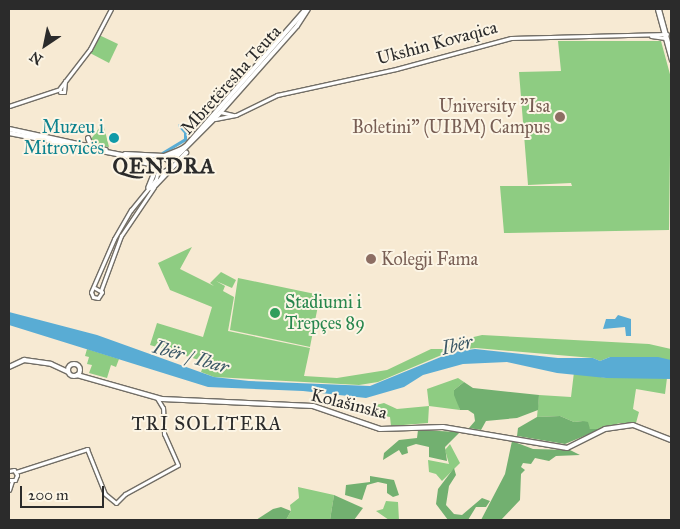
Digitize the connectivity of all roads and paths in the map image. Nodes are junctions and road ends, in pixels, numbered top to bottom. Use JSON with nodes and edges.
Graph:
{"nodes":[{"id":1,"x":111,"y":9,"type":"edge"},
{"id":2,"x":308,"y":9,"type":"edge"},
{"id":3,"x":658,"y":9,"type":"edge"},
{"id":4,"x":665,"y":36,"type":"junction"},
{"id":5,"x":671,"y":53,"type":"edge"},
{"id":6,"x":671,"y":60,"type":"edge"},
{"id":7,"x":228,"y":104,"type":"junction"},
{"id":8,"x":9,"y":106,"type":"edge"},
{"id":9,"x":219,"y":111,"type":"junction"},
{"id":10,"x":241,"y":113,"type":"junction"},
{"id":11,"x":229,"y":114,"type":"junction"},
{"id":12,"x":215,"y":119,"type":"junction"},
{"id":13,"x":9,"y":131,"type":"edge"},
{"id":14,"x":88,"y":138,"type":"dead end"},
{"id":15,"x":192,"y":139,"type":"junction"},
{"id":16,"x":93,"y":147,"type":"junction"},
{"id":17,"x":190,"y":147,"type":"junction"},
{"id":18,"x":126,"y":155,"type":"junction"},
{"id":19,"x":180,"y":159,"type":"junction"},
{"id":20,"x":158,"y":160,"type":"junction"},
{"id":21,"x":166,"y":160,"type":"junction"},
{"id":22,"x":169,"y":164,"type":"junction"},
{"id":23,"x":183,"y":166,"type":"dead end"},
{"id":24,"x":157,"y":169,"type":"junction"},
{"id":25,"x":164,"y":172,"type":"junction"},
{"id":26,"x":150,"y":189,"type":"junction"},
{"id":27,"x":95,"y":288,"type":"junction"},
{"id":28,"x":101,"y":290,"type":"junction"},
{"id":29,"x":71,"y":365,"type":"junction"},
{"id":30,"x":9,"y":367,"type":"edge"},
{"id":31,"x":60,"y":367,"type":"junction"},
{"id":32,"x":80,"y":370,"type":"junction"},
{"id":33,"x":68,"y":372,"type":"junction"},
{"id":34,"x":77,"y":375,"type":"junction"},
{"id":35,"x":85,"y":375,"type":"junction"},
{"id":36,"x":156,"y":398,"type":"junction"},
{"id":37,"x":170,"y":400,"type":"junction"},
{"id":38,"x":163,"y":408,"type":"junction"},
{"id":39,"x":671,"y":440,"type":"edge"},
{"id":40,"x":29,"y":470,"type":"junction"},
{"id":41,"x":9,"y":471,"type":"edge"},
{"id":42,"x":16,"y":472,"type":"junction"},
{"id":43,"x":11,"y":480,"type":"edge"},
{"id":44,"x":9,"y":490,"type":"edge"}],
"edges":[{"from":1,"to":8,"type":"street"},
{"from":2,"to":7,"type":"main road","name":"Mbretëresha Teuta"},
{"from":2,"to":9,"type":"main road","name":"Mbretëresha Teuta"},
{"from":3,"to":4,"type":"street"},
{"from":4,"to":5,"type":"street"},
{"from":4,"to":6,"type":"street"},
{"from":4,"to":10,"type":"street","name":"Ukshin Kovaqica"},
{"from":7,"to":9,"type":"main road","name":"Mbretëresha Teuta"},
{"from":7,"to":11,"type":"street"},
{"from":9,"to":11,"type":"street","name":"Ukshin Kovaqica"},
{"from":9,"to":12,"type":"main road","name":"Mbretëresha Teuta"},
{"from":9,"to":15,"type":"main road","name":"Mbretëresha Teuta"},
{"from":10,"to":11,"type":"street","name":"Ukshin Kovaqica"},
{"from":10,"to":12,"type":"street","name":"Ukshin Kovaqica"},
{"from":12,"to":17,"type":"main road","name":"Mbretëresha Teuta"},
{"from":13,"to":16,"type":"main road"},
{"from":13,"to":18,"type":"main road"},
{"from":14,"to":16,"type":"main road"},
{"from":15,"to":18,"type":"main road"},
{"from":15,"to":21,"type":"main road","name":"Mbretëresha Teuta"},
{"from":16,"to":18,"type":"main road"},
{"from":17,"to":19,"type":"main road"},
{"from":17,"to":22,"type":"main road","name":"Mbretëresha Teuta"},
{"from":18,"to":20,"type":"main road"},
{"from":18,"to":24,"type":"main road"},
{"from":18,"to":26,"type":"main road"},
{"from":19,"to":23,"type":"main road"},
{"from":19,"to":26,"type":"main road"},
{"from":20,"to":21,"type":"main road"},
{"from":20,"to":24,"type":"main road"},
{"from":21,"to":22,"type":"main road"},
{"from":22,"to":25,"type":"main road","name":"Mbretëresha Teuta"},
{"from":24,"to":25,"type":"main road"},
{"from":24,"to":26,"type":"street"},
{"from":25,"to":26,"type":"street"},
{"from":26,"to":27,"type":"street"},
{"from":26,"to":28,"type":"street"},
{"from":27,"to":28,"type":"street"},
{"from":27,"to":28,"type":"street"},
{"from":29,"to":31,"type":"main road"},
{"from":29,"to":32,"type":"main road","name":"Kolašinska"},
{"from":29,"to":33,"type":"main road"},
{"from":30,"to":31,"type":"main road"},
{"from":31,"to":33,"type":"main road","name":"Kolašinska"},
{"from":32,"to":34,"type":"main road"},
{"from":32,"to":35,"type":"main road","name":"Kolašinska"},
{"from":33,"to":34,"type":"main road","name":"Kolašinska"},
{"from":34,"to":35,"type":"main road","name":"Kolašinska"},
{"from":35,"to":36,"type":"main road","name":"Kolašinska"},
{"from":36,"to":37,"type":"main road","name":"Kolašinska"},
{"from":36,"to":38,"type":"street"},
{"from":37,"to":38,"type":"street"},
{"from":37,"to":39,"type":"main road","name":"Kolašinska"},
{"from":38,"to":40,"type":"street"},
{"from":40,"to":42,"type":"street"},
{"from":40,"to":43,"type":"street"},
{"from":41,"to":42,"type":"street"},
{"from":42,"to":43,"type":"street"},
{"from":43,"to":44,"type":"street"}]}
